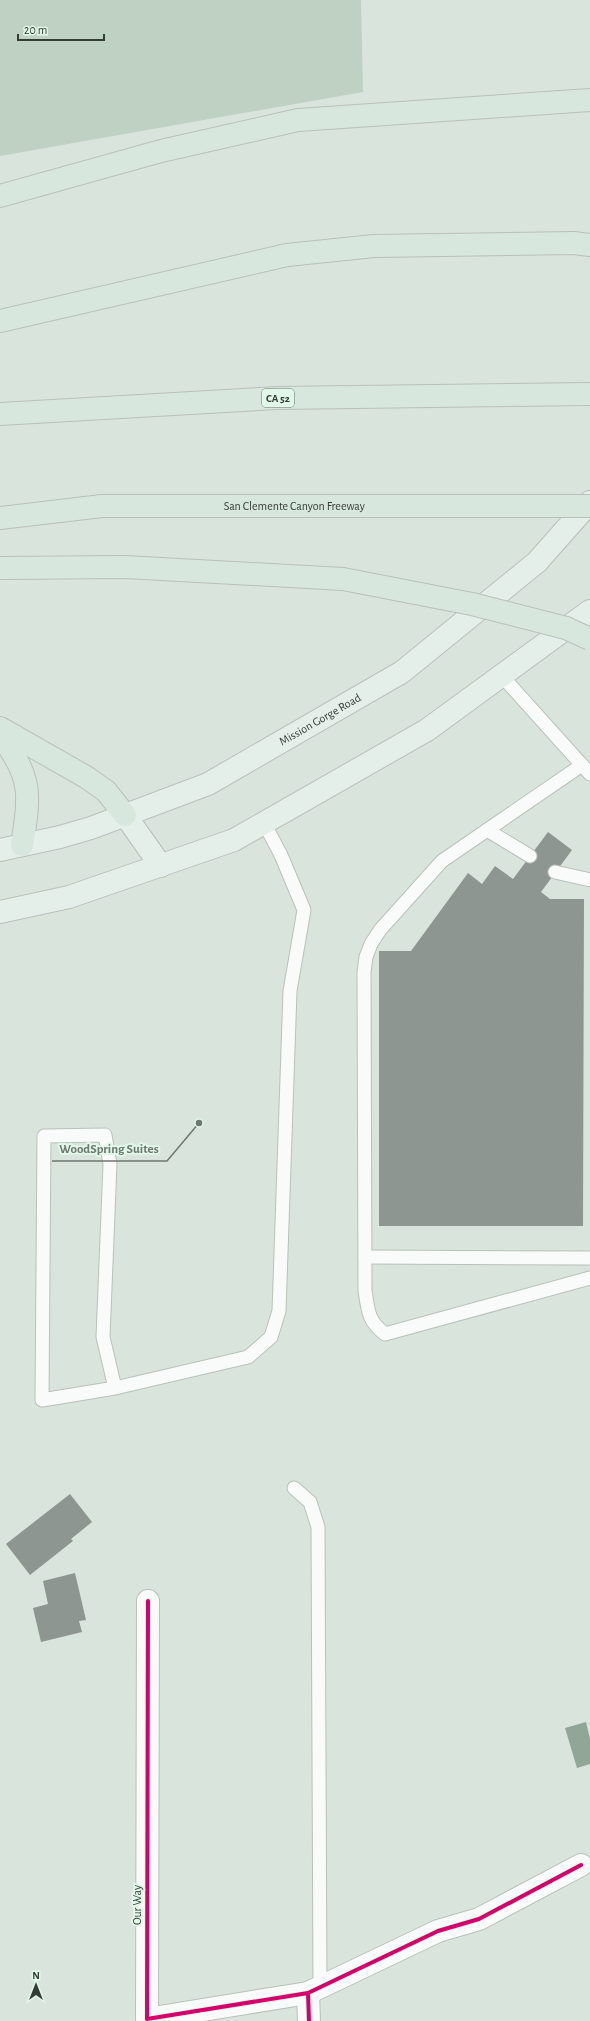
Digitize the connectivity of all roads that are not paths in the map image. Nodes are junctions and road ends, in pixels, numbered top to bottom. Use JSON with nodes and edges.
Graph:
{"nodes":[{"id":1,"x":590,"y":100,"type":"edge"},
{"id":2,"x":0,"y":196,"type":"edge"},
{"id":3,"x":582,"y":244,"type":"edge"},
{"id":4,"x":0,"y":321,"type":"edge"},
{"id":5,"x":590,"y":394,"type":"edge"},
{"id":6,"x":0,"y":414,"type":"edge"},
{"id":7,"x":590,"y":502,"type":"edge"},
{"id":8,"x":590,"y":506,"type":"edge"},
{"id":9,"x":0,"y":518,"type":"edge"},
{"id":10,"x":0,"y":568,"type":"edge"},
{"id":11,"x":590,"y":611,"type":"edge"},
{"id":12,"x":590,"y":639,"type":"edge"},
{"id":13,"x":502,"y":676,"type":"junction"},
{"id":14,"x":0,"y":728,"type":"edge"},
{"id":15,"x":0,"y":735,"type":"edge"},
{"id":16,"x":586,"y":770,"type":"edge"},
{"id":17,"x":125,"y":815,"type":"junction"},
{"id":18,"x":264,"y":823,"type":"junction"},
{"id":19,"x":487,"y":830,"type":"junction"},
{"id":20,"x":22,"y":845,"type":"junction"},
{"id":21,"x":0,"y":850,"type":"edge"},
{"id":22,"x":530,"y":856,"type":"dead end"},
{"id":23,"x":161,"y":866,"type":"junction"},
{"id":24,"x":555,"y":872,"type":"dead end"},
{"id":25,"x":590,"y":880,"type":"edge"},
{"id":26,"x":0,"y":912,"type":"edge"},
{"id":27,"x":365,"y":1257,"type":"junction"},
{"id":28,"x":590,"y":1258,"type":"edge"},
{"id":29,"x":590,"y":1278,"type":"edge"},
{"id":30,"x":115,"y":1388,"type":"junction"},
{"id":31,"x":294,"y":1488,"type":"dead end"},
{"id":32,"x":148,"y":1601,"type":"dead end"},
{"id":33,"x":581,"y":1865,"type":"dead end"},
{"id":34,"x":314,"y":1990,"type":"junction"},
{"id":35,"x":309,"y":2021,"type":"edge"}],
"edges":[{"from":1,"to":2,"type":"highway"},
{"from":3,"to":4,"type":"highway"},
{"from":5,"to":6,"type":"highway","number":"CA 52"},
{"from":7,"to":17,"type":"main road","name":"Mission Gorge Road"},
{"from":8,"to":9,"type":"highway","name":"San Clemente Canyon Freeway","bridge":true},
{"from":10,"to":12,"type":"highway","bridge":true},
{"from":11,"to":13,"type":"main road"},
{"from":13,"to":16,"type":"lane"},
{"from":13,"to":18,"type":"main road"},
{"from":14,"to":17,"type":"highway"},
{"from":15,"to":20,"type":"highway"},
{"from":16,"to":19,"type":"lane"},
{"from":17,"to":20,"type":"main road","name":"Mission Gorge Road"},
{"from":17,"to":23,"type":"main road"},
{"from":18,"to":23,"type":"main road"},
{"from":18,"to":30,"type":"lane"},
{"from":19,"to":22,"type":"lane"},
{"from":19,"to":27,"type":"lane"},
{"from":20,"to":21,"type":"main road","name":"Mission Gorge Road"},
{"from":23,"to":26,"type":"main road"},
{"from":24,"to":25,"type":"lane"},
{"from":27,"to":28,"type":"lane"},
{"from":27,"to":29,"type":"lane"},
{"from":30,"to":30,"type":"lane"},
{"from":31,"to":34,"type":"lane"},
{"from":32,"to":34,"type":"street","name":"Our Way"},
{"from":33,"to":34,"type":"street"},
{"from":34,"to":35,"type":"street"}]}
